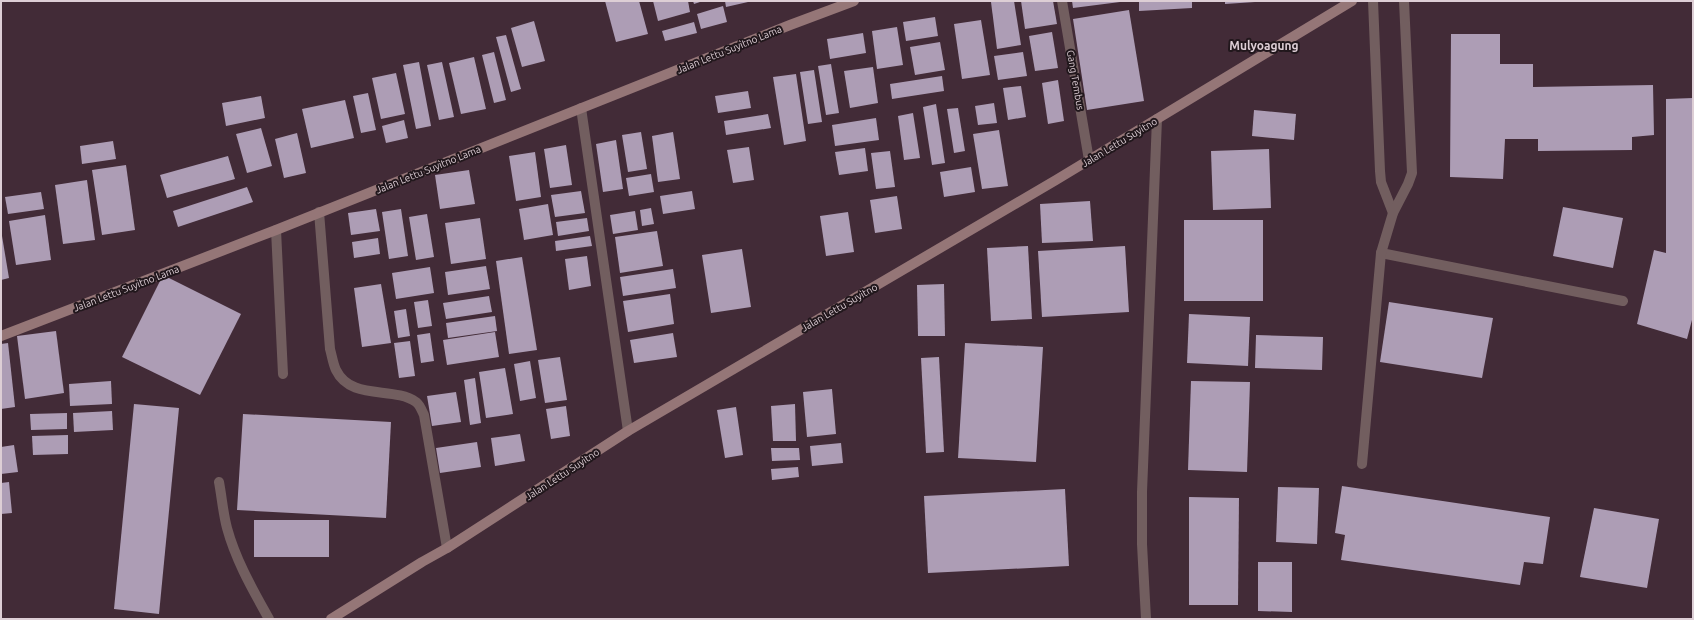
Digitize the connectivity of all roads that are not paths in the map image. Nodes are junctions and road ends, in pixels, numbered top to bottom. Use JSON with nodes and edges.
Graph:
{"nodes":[{"id":1,"x":854,"y":1,"type":"edge"},
{"id":2,"x":1062,"y":1,"type":"edge"},
{"id":3,"x":1352,"y":1,"type":"edge"},
{"id":4,"x":1373,"y":1,"type":"edge"},
{"id":5,"x":1404,"y":1,"type":"edge"},
{"id":6,"x":582,"y":108,"type":"junction"},
{"id":7,"x":1157,"y":119,"type":"junction"},
{"id":8,"x":1089,"y":160,"type":"junction"},
{"id":9,"x":319,"y":212,"type":"junction"},
{"id":10,"x":1393,"y":213,"type":"junction"},
{"id":11,"x":276,"y":230,"type":"junction"},
{"id":12,"x":1381,"y":253,"type":"junction"},
{"id":13,"x":1623,"y":301,"type":"dead end"},
{"id":14,"x":1,"y":336,"type":"edge"},
{"id":15,"x":283,"y":374,"type":"dead end"},
{"id":16,"x":628,"y":431,"type":"junction"},
{"id":17,"x":1362,"y":464,"type":"dead end"},
{"id":18,"x":219,"y":482,"type":"dead end"},
{"id":19,"x":447,"y":548,"type":"junction"},
{"id":20,"x":269,"y":619,"type":"edge"},
{"id":21,"x":331,"y":619,"type":"edge"},
{"id":22,"x":1146,"y":619,"type":"edge"}],
"edges":[{"from":1,"to":6,"type":"main road","name":"Jalan Lettu Suyitno Lama"},
{"from":2,"to":8,"type":"street","name":"Gang Tembus"},
{"from":3,"to":7,"type":"main road","name":"Jalan Lettu Suyitno"},
{"from":4,"to":10,"type":"street"},
{"from":5,"to":10,"type":"street"},
{"from":6,"to":9,"type":"main road","name":"Jalan Lettu Suyitno Lama"},
{"from":6,"to":16,"type":"street"},
{"from":7,"to":8,"type":"main road","name":"Jalan Lettu Suyitno"},
{"from":7,"to":22,"type":"street"},
{"from":8,"to":16,"type":"main road","name":"Jalan Lettu Suyitno"},
{"from":9,"to":11,"type":"main road","name":"Jalan Lettu Suyitno Lama"},
{"from":9,"to":19,"type":"street"},
{"from":10,"to":12,"type":"street"},
{"from":11,"to":14,"type":"main road","name":"Jalan Lettu Suyitno Lama"},
{"from":11,"to":15,"type":"street"},
{"from":12,"to":13,"type":"street"},
{"from":12,"to":17,"type":"street"},
{"from":16,"to":19,"type":"main road","name":"Jalan Lettu Suyitno"},
{"from":18,"to":20,"type":"street"},
{"from":19,"to":21,"type":"main road","name":"Jalan Lettu Suyitno"}]}
